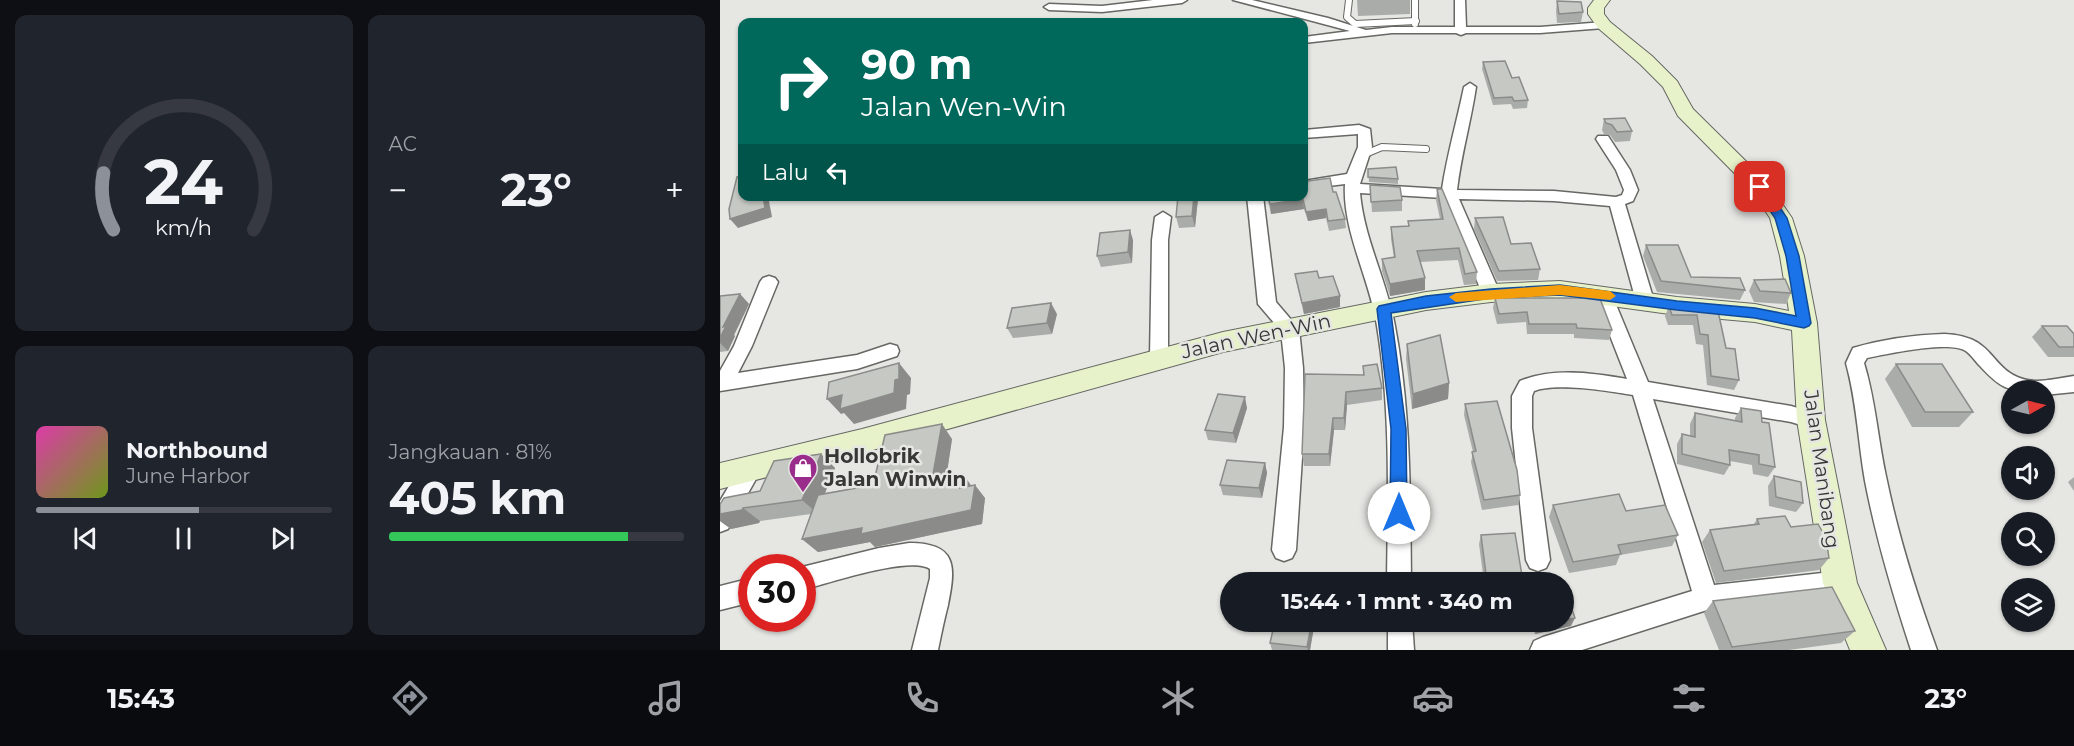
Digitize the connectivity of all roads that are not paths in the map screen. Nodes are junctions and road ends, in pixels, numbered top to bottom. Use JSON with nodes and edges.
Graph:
{"nodes":[{"id":1,"x":1182,"y":0,"type":"edge"},
{"id":2,"x":1238,"y":0,"type":"edge"},
{"id":3,"x":1349,"y":0,"type":"edge"},
{"id":4,"x":1415,"y":0,"type":"edge"},
{"id":5,"x":1460,"y":0,"type":"edge"},
{"id":6,"x":1049,"y":7,"type":"dead end"},
{"id":7,"x":1603,"y":12,"type":"edge"},
{"id":8,"x":1415,"y":26,"type":"junction"},
{"id":9,"x":1461,"y":32,"type":"junction"},
{"id":10,"x":1367,"y":33,"type":"junction"},
{"id":11,"x":1308,"y":40,"type":"edge"},
{"id":12,"x":1470,"y":87,"type":"dead end"},
{"id":13,"x":1308,"y":134,"type":"edge"},
{"id":14,"x":1603,"y":139,"type":"dead end"},
{"id":15,"x":1426,"y":149,"type":"dead end"},
{"id":16,"x":1363,"y":155,"type":"junction"},
{"id":17,"x":1352,"y":183,"type":"junction"},
{"id":18,"x":1308,"y":184,"type":"edge"},
{"id":19,"x":1449,"y":194,"type":"junction"},
{"id":20,"x":1256,"y":201,"type":"edge"},
{"id":21,"x":1617,"y":202,"type":"junction"},
{"id":22,"x":1163,"y":217,"type":"dead end"},
{"id":23,"x":769,"y":282,"type":"dead end"},
{"id":24,"x":1491,"y":293,"type":"junction"},
{"id":25,"x":1603,"y":295,"type":"junction"},
{"id":26,"x":1645,"y":301,"type":"junction"},
{"id":27,"x":1384,"y":309,"type":"junction"},
{"id":28,"x":1804,"y":323,"type":"junction"},
{"id":29,"x":1290,"y":330,"type":"junction"},
{"id":30,"x":890,"y":351,"type":"dead end"},
{"id":31,"x":1160,"y":358,"type":"junction"},
{"id":32,"x":721,"y":383,"type":"edge"},
{"id":33,"x":2074,"y":384,"type":"edge"},
{"id":34,"x":1641,"y":388,"type":"junction"},
{"id":35,"x":1811,"y":420,"type":"junction"},
{"id":36,"x":750,"y":470,"type":"junction"},
{"id":37,"x":720,"y":476,"type":"edge"},
{"id":38,"x":720,"y":522,"type":"edge"},
{"id":39,"x":1284,"y":550,"type":"dead end"},
{"id":40,"x":1538,"y":560,"type":"dead end"},
{"id":41,"x":1400,"y":572,"type":"edge"},
{"id":42,"x":816,"y":576,"type":"edge"},
{"id":43,"x":1840,"y":583,"type":"junction"},
{"id":44,"x":738,"y":594,"type":"edge"},
{"id":45,"x":720,"y":598,"type":"edge"},
{"id":46,"x":1707,"y":598,"type":"junction"},
{"id":47,"x":1400,"y":632,"type":"edge"},
{"id":48,"x":924,"y":650,"type":"edge"},
{"id":49,"x":1401,"y":650,"type":"edge"},
{"id":50,"x":1543,"y":650,"type":"edge"},
{"id":51,"x":1868,"y":650,"type":"edge"},
{"id":52,"x":1924,"y":650,"type":"edge"}],
"edges":[{"from":1,"to":6,"type":"street"},
{"from":2,"to":10,"type":"street"},
{"from":3,"to":8,"type":"lane"},
{"from":4,"to":8,"type":"lane"},
{"from":5,"to":9,"type":"street"},
{"from":7,"to":9,"type":"street"},
{"from":7,"to":28,"type":"street","name":"Jalan Manibang"},
{"from":8,"to":9,"type":"street"},
{"from":8,"to":10,"type":"street"},
{"from":10,"to":11,"type":"street"},
{"from":12,"to":19,"type":"street"},
{"from":13,"to":16,"type":"street"},
{"from":14,"to":21,"type":"street"},
{"from":15,"to":16,"type":"lane"},
{"from":16,"to":17,"type":"street"},
{"from":17,"to":18,"type":"street"},
{"from":17,"to":19,"type":"street"},
{"from":17,"to":27,"type":"street"},
{"from":19,"to":21,"type":"street"},
{"from":19,"to":24,"type":"street"},
{"from":20,"to":29,"type":"street"},
{"from":21,"to":26,"type":"street"},
{"from":22,"to":31,"type":"street"},
{"from":23,"to":32,"type":"street"},
{"from":24,"to":25,"type":"street","name":"Jalan Wen-Win"},
{"from":24,"to":27,"type":"street","name":"Jalan Wen-Win"},
{"from":25,"to":26,"type":"street","name":"Jalan Wen-Win"},
{"from":25,"to":34,"type":"street"},
{"from":26,"to":28,"type":"street","name":"Jalan Wen-Win"},
{"from":27,"to":29,"type":"street","name":"Jalan Wen-Win"},
{"from":27,"to":41,"type":"street"},
{"from":28,"to":35,"type":"street","name":"Jalan Manibang"},
{"from":29,"to":31,"type":"street","name":"Jalan Wen-Win"},
{"from":29,"to":39,"type":"street"},
{"from":30,"to":32,"type":"street"},
{"from":31,"to":36,"type":"street","name":"Jalan Wen-Win"},
{"from":33,"to":52,"type":"street"},
{"from":34,"to":35,"type":"street"},
{"from":34,"to":40,"type":"street"},
{"from":34,"to":46,"type":"street"},
{"from":35,"to":43,"type":"street","name":"Jalan Manibang"},
{"from":36,"to":37,"type":"street","name":"Jalan Wen-Win"},
{"from":36,"to":38,"type":"street"},
{"from":42,"to":48,"type":"street"},
{"from":43,"to":46,"type":"street"},
{"from":43,"to":51,"type":"street","name":"Jalan Manibang"},
{"from":44,"to":45,"type":"street"},
{"from":46,"to":50,"type":"street"},
{"from":47,"to":49,"type":"street"}]}
